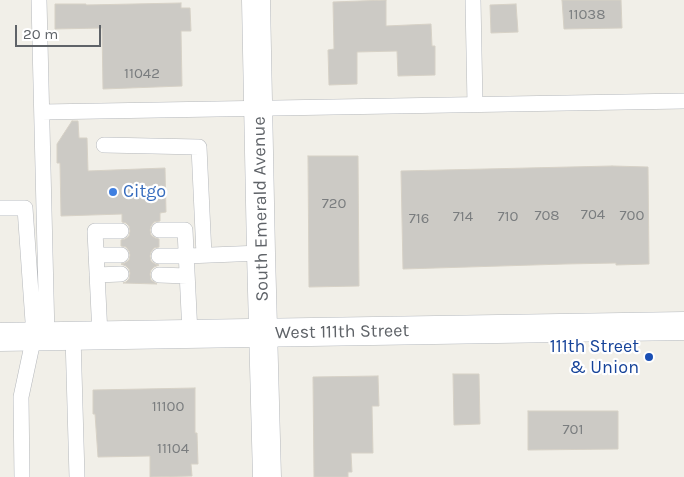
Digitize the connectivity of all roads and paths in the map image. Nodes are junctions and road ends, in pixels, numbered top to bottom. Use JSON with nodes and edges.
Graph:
{"nodes":[{"id":1,"x":40,"y":0,"type":"edge"},
{"id":2,"x":256,"y":0,"type":"edge"},
{"id":3,"x":473,"y":0,"type":"edge"},
{"id":4,"x":684,"y":101,"type":"edge"},
{"id":5,"x":475,"y":104,"type":"junction"},
{"id":6,"x":258,"y":108,"type":"junction"},
{"id":7,"x":42,"y":112,"type":"junction"},
{"id":8,"x":104,"y":146,"type":"dead end"},
{"id":9,"x":0,"y":208,"type":"edge"},
{"id":10,"x":159,"y":230,"type":"dead end"},
{"id":11,"x":122,"y":231,"type":"dead end"},
{"id":12,"x":261,"y":253,"type":"junction"},
{"id":13,"x":96,"y":255,"type":"junction"},
{"id":14,"x":121,"y":255,"type":"dead end"},
{"id":15,"x":204,"y":255,"type":"junction"},
{"id":16,"x":159,"y":256,"type":"dead end"},
{"id":17,"x":186,"y":256,"type":"junction"},
{"id":18,"x":121,"y":274,"type":"dead end"},
{"id":19,"x":97,"y":275,"type":"junction"},
{"id":20,"x":159,"y":275,"type":"dead end"},
{"id":21,"x":187,"y":276,"type":"junction"},
{"id":22,"x":684,"y":326,"type":"edge"},
{"id":23,"x":264,"y":333,"type":"junction"},
{"id":24,"x":190,"y":334,"type":"junction"},
{"id":25,"x":63,"y":336,"type":"junction"},
{"id":26,"x":0,"y":337,"type":"edge"},
{"id":27,"x":22,"y":477,"type":"edge"},
{"id":28,"x":77,"y":477,"type":"edge"},
{"id":29,"x":267,"y":477,"type":"edge"}],
"edges":[{"from":1,"to":7,"type":"lane"},
{"from":2,"to":6,"type":"main road","name":"South Emerald Avenue"},
{"from":3,"to":5,"type":"lane"},
{"from":4,"to":5,"type":"lane"},
{"from":5,"to":6,"type":"lane"},
{"from":6,"to":7,"type":"lane"},
{"from":6,"to":12,"type":"main road","name":"South Emerald Avenue"},
{"from":7,"to":25,"type":"lane"},
{"from":8,"to":15,"type":"lane"},
{"from":9,"to":25,"type":"lane"},
{"from":10,"to":17,"type":"lane"},
{"from":11,"to":13,"type":"lane"},
{"from":12,"to":15,"type":"lane"},
{"from":12,"to":23,"type":"main road","name":"South Emerald Avenue"},
{"from":13,"to":14,"type":"lane"},
{"from":13,"to":19,"type":"lane"},
{"from":15,"to":17,"type":"lane"},
{"from":16,"to":17,"type":"lane"},
{"from":17,"to":21,"type":"lane"},
{"from":18,"to":19,"type":"lane"},
{"from":19,"to":25,"type":"lane"},
{"from":20,"to":21,"type":"lane"},
{"from":21,"to":24,"type":"lane"},
{"from":22,"to":23,"type":"main road","name":"West 111th Street"},
{"from":23,"to":24,"type":"main road","name":"West 111th Street"},
{"from":23,"to":29,"type":"main road","name":"South Emerald Avenue"},
{"from":24,"to":25,"type":"main road","name":"West 111th Street"},
{"from":25,"to":26,"type":"main road","name":"West 111th Street"},
{"from":25,"to":27,"type":"lane"},
{"from":25,"to":28,"type":"lane"}]}
